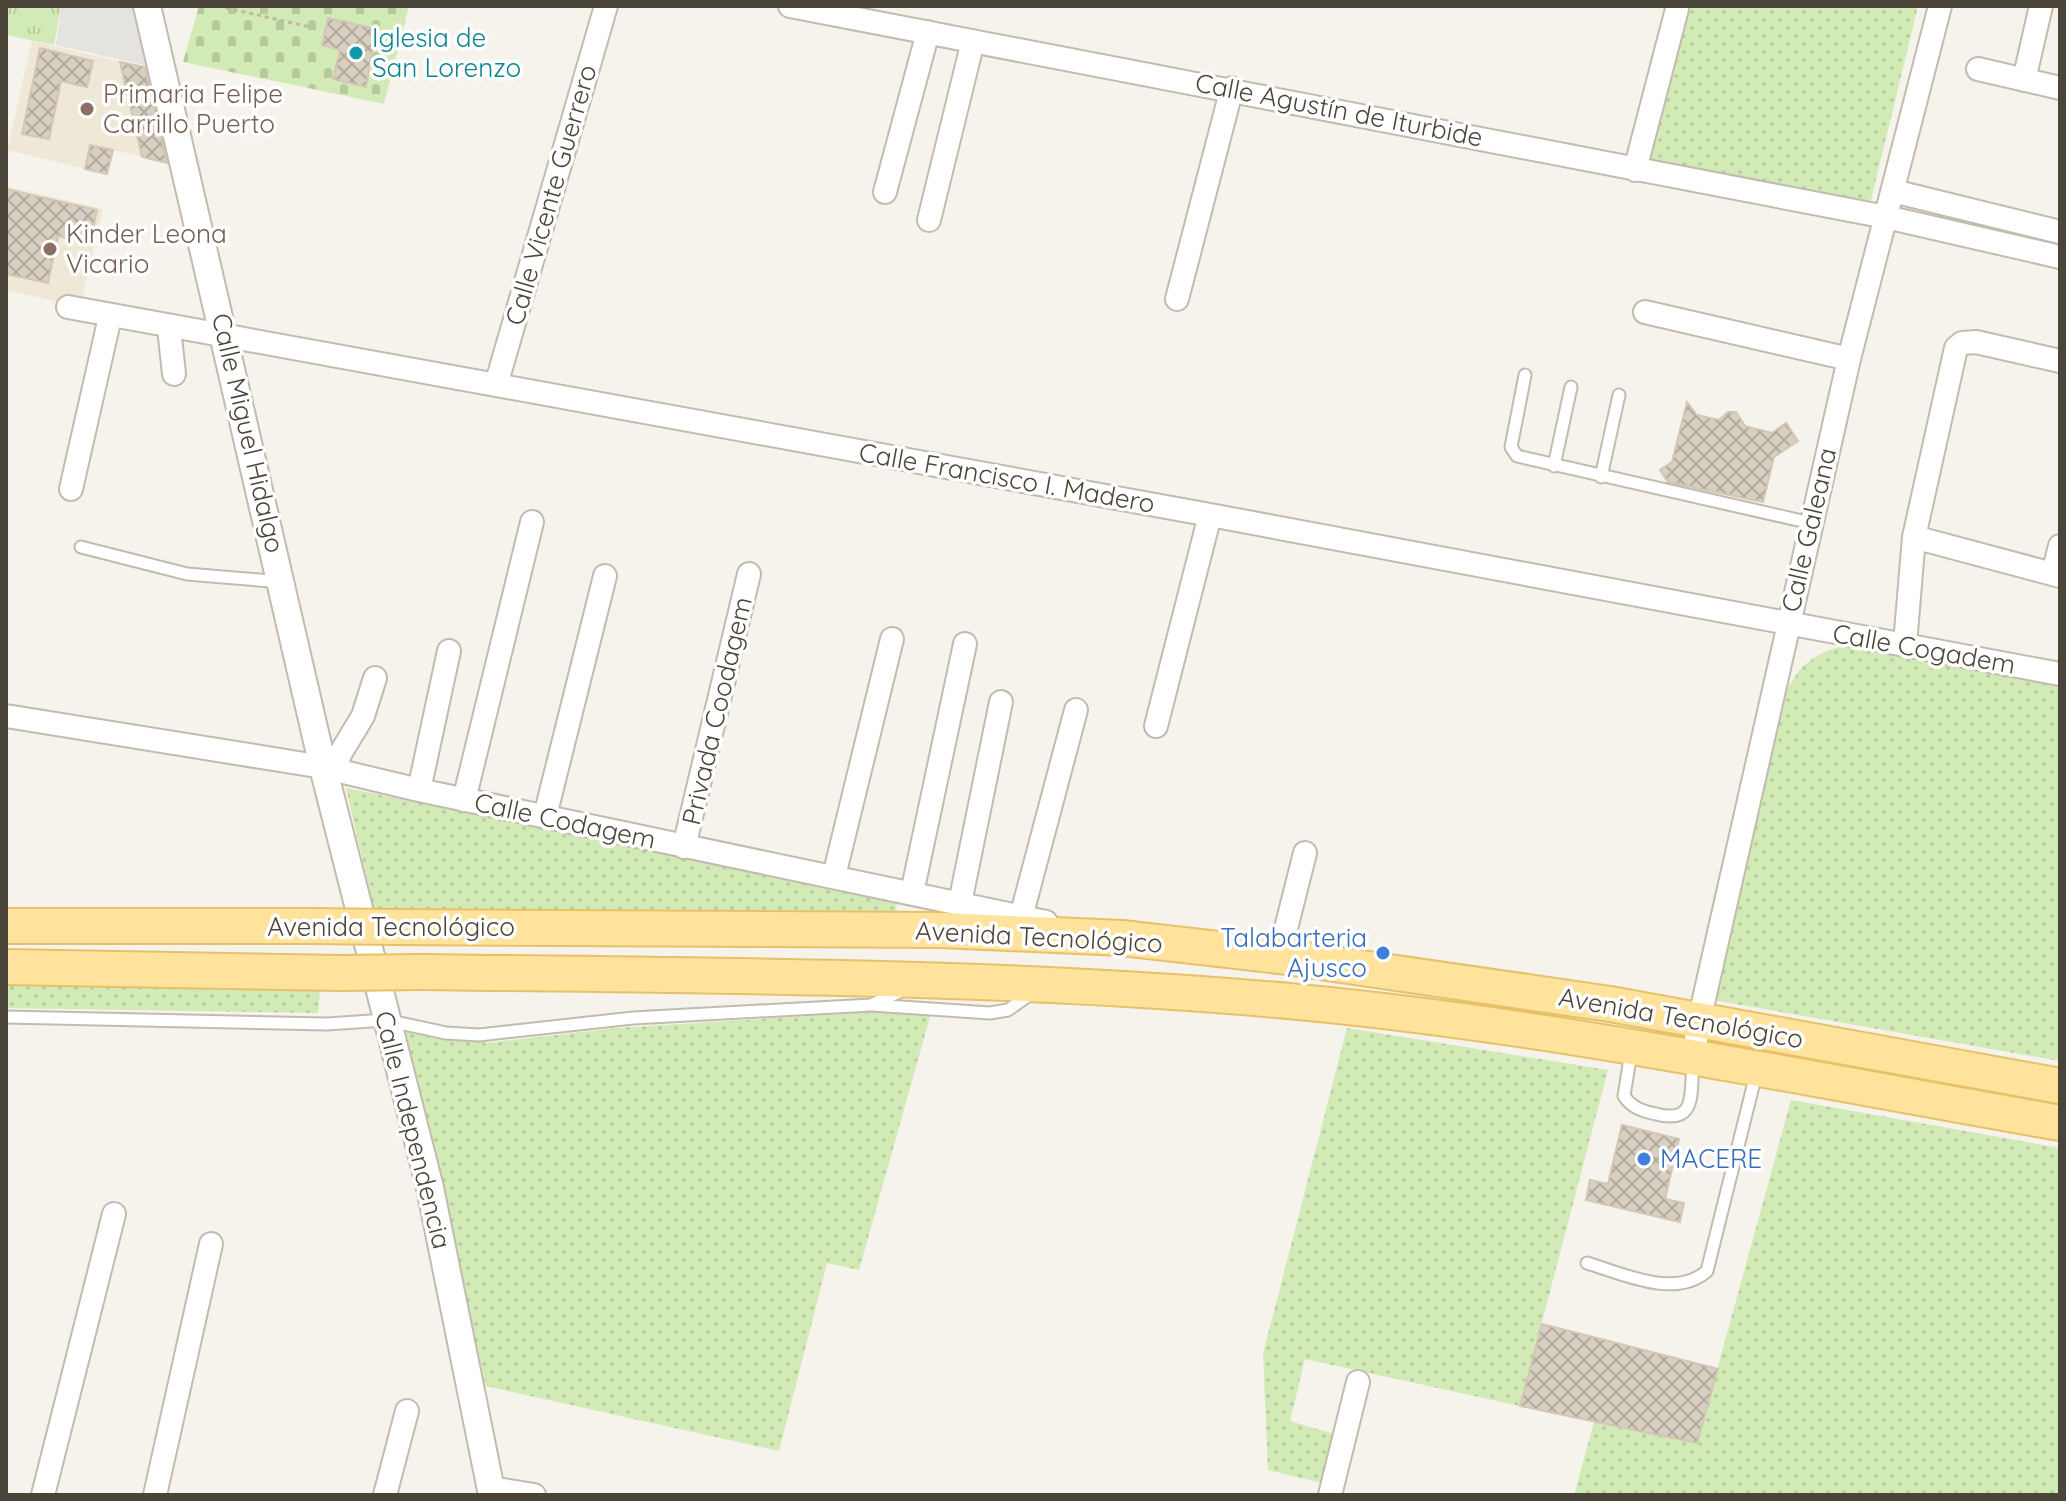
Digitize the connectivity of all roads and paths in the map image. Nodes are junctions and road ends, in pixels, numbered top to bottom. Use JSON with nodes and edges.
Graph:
{"nodes":[{"id":1,"x":147,"y":6,"type":"edge"},
{"id":2,"x":218,"y":6,"type":"edge"},
{"id":3,"x":606,"y":6,"type":"edge"},
{"id":4,"x":790,"y":6,"type":"edge"},
{"id":5,"x":1940,"y":6,"type":"edge"},
{"id":6,"x":2041,"y":6,"type":"edge"},
{"id":7,"x":1677,"y":9,"type":"dead end"},
{"id":8,"x":310,"y":27,"type":"dead end"},
{"id":9,"x":928,"y":32,"type":"junction"},
{"id":10,"x":973,"y":41,"type":"junction"},
{"id":11,"x":1978,"y":69,"type":"dead end"},
{"id":12,"x":2024,"y":80,"type":"junction"},
{"id":13,"x":1232,"y":88,"type":"junction"},
{"id":14,"x":2060,"y":88,"type":"edge"},
{"id":15,"x":1635,"y":170,"type":"junction"},
{"id":16,"x":1893,"y":191,"type":"junction"},
{"id":17,"x":885,"y":192,"type":"dead end"},
{"id":18,"x":1886,"y":217,"type":"junction"},
{"id":19,"x":929,"y":220,"type":"dead end"},
{"id":20,"x":2060,"y":232,"type":"edge"},
{"id":21,"x":2060,"y":257,"type":"edge"},
{"id":22,"x":1177,"y":299,"type":"dead end"},
{"id":23,"x":68,"y":307,"type":"dead end"},
{"id":24,"x":1645,"y":312,"type":"dead end"},
{"id":25,"x":110,"y":317,"type":"junction"},
{"id":26,"x":169,"y":328,"type":"junction"},
{"id":27,"x":226,"y":335,"type":"junction"},
{"id":28,"x":1849,"y":359,"type":"junction"},
{"id":29,"x":2060,"y":361,"type":"edge"},
{"id":30,"x":174,"y":374,"type":"dead end"},
{"id":31,"x":1525,"y":375,"type":"dead end"},
{"id":32,"x":496,"y":385,"type":"junction"},
{"id":33,"x":1571,"y":387,"type":"dead end"},
{"id":34,"x":1619,"y":395,"type":"dead end"},
{"id":35,"x":1554,"y":466,"type":"junction"},
{"id":36,"x":1601,"y":477,"type":"junction"},
{"id":37,"x":71,"y":489,"type":"dead end"},
{"id":38,"x":1210,"y":515,"type":"junction"},
{"id":39,"x":532,"y":522,"type":"dead end"},
{"id":40,"x":1811,"y":523,"type":"junction"},
{"id":41,"x":1914,"y":537,"type":"junction"},
{"id":42,"x":2060,"y":546,"type":"edge"},
{"id":43,"x":81,"y":547,"type":"dead end"},
{"id":44,"x":749,"y":574,"type":"dead end"},
{"id":45,"x":2057,"y":575,"type":"edge"},
{"id":46,"x":605,"y":576,"type":"dead end"},
{"id":47,"x":282,"y":582,"type":"junction"},
{"id":48,"x":1787,"y":625,"type":"junction"},
{"id":49,"x":892,"y":639,"type":"dead end"},
{"id":50,"x":965,"y":644,"type":"dead end"},
{"id":51,"x":1905,"y":644,"type":"junction"},
{"id":52,"x":449,"y":651,"type":"dead end"},
{"id":53,"x":2060,"y":674,"type":"edge"},
{"id":54,"x":375,"y":678,"type":"dead end"},
{"id":55,"x":1001,"y":702,"type":"dead end"},
{"id":56,"x":1076,"y":710,"type":"dead end"},
{"id":57,"x":6,"y":716,"type":"edge"},
{"id":58,"x":1156,"y":726,"type":"dead end"},
{"id":59,"x":330,"y":768,"type":"junction"},
{"id":60,"x":419,"y":790,"type":"junction"},
{"id":61,"x":464,"y":800,"type":"junction"},
{"id":62,"x":545,"y":816,"type":"junction"},
{"id":63,"x":684,"y":847,"type":"junction"},
{"id":64,"x":1305,"y":853,"type":"dead end"},
{"id":65,"x":834,"y":876,"type":"junction"},
{"id":66,"x":912,"y":893,"type":"junction"},
{"id":67,"x":960,"y":903,"type":"junction"},
{"id":68,"x":1021,"y":917,"type":"junction"},
{"id":69,"x":6,"y":926,"type":"edge"},
{"id":70,"x":1122,"y":938,"type":"junction"},
{"id":71,"x":1279,"y":956,"type":"junction"},
{"id":72,"x":6,"y":967,"type":"edge"},
{"id":73,"x":927,"y":979,"type":"junction"},
{"id":74,"x":1039,"y":985,"type":"junction"},
{"id":75,"x":871,"y":1005,"type":"junction"},
{"id":76,"x":6,"y":1017,"type":"edge"},
{"id":77,"x":386,"y":1020,"type":"junction"},
{"id":78,"x":1699,"y":1021,"type":"junction"},
{"id":79,"x":1632,"y":1048,"type":"junction"},
{"id":80,"x":1693,"y":1058,"type":"junction"},
{"id":81,"x":1757,"y":1070,"type":"junction"},
{"id":82,"x":2060,"y":1086,"type":"edge"},
{"id":83,"x":2060,"y":1123,"type":"edge"},
{"id":84,"x":114,"y":1214,"type":"dead end"},
{"id":85,"x":211,"y":1244,"type":"dead end"},
{"id":86,"x":1587,"y":1263,"type":"dead end"},
{"id":87,"x":1358,"y":1382,"type":"dead end"},
{"id":88,"x":407,"y":1411,"type":"dead end"},
{"id":89,"x":491,"y":1492,"type":"edge"},
{"id":90,"x":43,"y":1495,"type":"edge"},
{"id":91,"x":155,"y":1495,"type":"edge"},
{"id":92,"x":385,"y":1495,"type":"edge"},
{"id":93,"x":534,"y":1495,"type":"edge"},
{"id":94,"x":1330,"y":1495,"type":"edge"}],
"edges":[{"from":1,"to":27,"type":"street","name":"Calle Miguel Hidalgo"},
{"from":2,"to":8,"type":"path"},
{"from":3,"to":32,"type":"street","name":"Calle Vicente Guerrero"},
{"from":4,"to":9,"type":"street","name":"Calle Agustín de Iturbide"},
{"from":5,"to":16,"type":"street","name":"Calle Galeana"},
{"from":6,"to":12,"type":"street"},
{"from":7,"to":15,"type":"street"},
{"from":9,"to":10,"type":"street","name":"Calle Agustín de Iturbide"},
{"from":9,"to":17,"type":"street"},
{"from":10,"to":13,"type":"street","name":"Calle Agustín de Iturbide"},
{"from":10,"to":19,"type":"street"},
{"from":11,"to":12,"type":"street"},
{"from":12,"to":14,"type":"street"},
{"from":13,"to":15,"type":"street","name":"Calle Agustín de Iturbide"},
{"from":13,"to":22,"type":"street"},
{"from":15,"to":18,"type":"street","name":"Calle Agustín de Iturbide"},
{"from":16,"to":18,"type":"street","name":"Calle Galeana"},
{"from":16,"to":20,"type":"street"},
{"from":18,"to":21,"type":"street","name":"Calle Agustín de Iturbide"},
{"from":18,"to":28,"type":"street","name":"Calle Galeana"},
{"from":23,"to":25,"type":"street","name":"Calle Francisco I. Madero"},
{"from":24,"to":28,"type":"street"},
{"from":25,"to":26,"type":"street","name":"Calle Francisco I. Madero"},
{"from":25,"to":37,"type":"street"},
{"from":26,"to":27,"type":"street","name":"Calle Francisco I. Madero"},
{"from":26,"to":30,"type":"street"},
{"from":27,"to":32,"type":"street","name":"Calle Francisco I. Madero"},
{"from":27,"to":47,"type":"street","name":"Calle Miguel Hidalgo"},
{"from":28,"to":40,"type":"street","name":"Calle Galeana"},
{"from":29,"to":41,"type":"street"},
{"from":31,"to":35,"type":"lane"},
{"from":32,"to":38,"type":"street","name":"Calle Francisco I. Madero"},
{"from":33,"to":35,"type":"lane"},
{"from":34,"to":36,"type":"lane"},
{"from":35,"to":36,"type":"lane"},
{"from":36,"to":40,"type":"lane"},
{"from":38,"to":48,"type":"street","name":"Calle Francisco I. Madero"},
{"from":38,"to":58,"type":"street"},
{"from":39,"to":61,"type":"street"},
{"from":40,"to":48,"type":"street","name":"Calle Galeana"},
{"from":41,"to":45,"type":"street"},
{"from":41,"to":51,"type":"street"},
{"from":42,"to":45,"type":"street"},
{"from":43,"to":47,"type":"lane"},
{"from":44,"to":63,"type":"street","name":"Privada Coodagem"},
{"from":46,"to":62,"type":"street"},
{"from":47,"to":59,"type":"street","name":"Calle Miguel Hidalgo"},
{"from":48,"to":51,"type":"street","name":"Calle Cogadem"},
{"from":48,"to":78,"type":"street","name":"Calle Galeana"},
{"from":49,"to":65,"type":"street"},
{"from":50,"to":66,"type":"street"},
{"from":51,"to":53,"type":"street","name":"Calle Cogadem"},
{"from":52,"to":60,"type":"street"},
{"from":54,"to":59,"type":"street"},
{"from":55,"to":67,"type":"street"},
{"from":56,"to":68,"type":"street"},
{"from":57,"to":59,"type":"street","name":"Calle Codagem"},
{"from":59,"to":60,"type":"street","name":"Calle Codagem"},
{"from":59,"to":77,"type":"street","name":"Calle Independencia"},
{"from":60,"to":61,"type":"street","name":"Calle Codagem"},
{"from":61,"to":62,"type":"street","name":"Calle Codagem"},
{"from":62,"to":63,"type":"street","name":"Calle Codagem"},
{"from":63,"to":65,"type":"street","name":"Calle Codagem"},
{"from":64,"to":71,"type":"street"},
{"from":65,"to":66,"type":"street","name":"Calle Codagem"},
{"from":66,"to":67,"type":"street","name":"Calle Codagem"},
{"from":67,"to":68,"type":"street","name":"Calle Codagem"},
{"from":68,"to":70,"type":"street","name":"Calle Codagem"},
{"from":69,"to":70,"type":"main road","name":"Avenida Tecnológico","bridge":true},
{"from":70,"to":71,"type":"main road","name":"Avenida Tecnológico"},
{"from":71,"to":78,"type":"main road","name":"Avenida Tecnológico"},
{"from":72,"to":73,"type":"main road","name":"Avenida Tecnológico","bridge":true},
{"from":73,"to":74,"type":"main road","name":"Avenida Tecnológico"},
{"from":73,"to":75,"type":"lane"},
{"from":74,"to":75,"type":"lane"},
{"from":74,"to":79,"type":"main road","name":"Avenida Tecnológico"},
{"from":75,"to":77,"type":"lane"},
{"from":76,"to":77,"type":"lane"},
{"from":77,"to":89,"type":"street","name":"Calle Independencia"},
{"from":78,"to":80,"type":"street","name":"Calle Galeana"},
{"from":78,"to":82,"type":"main road","name":"Avenida Tecnológico"},
{"from":79,"to":80,"type":"main road","name":"Avenida Tecnológico"},
{"from":79,"to":80,"type":"lane"},
{"from":80,"to":81,"type":"main road","name":"Avenida Tecnológico"},
{"from":81,"to":83,"type":"main road","name":"Avenida Tecnológico"},
{"from":81,"to":86,"type":"lane"},
{"from":84,"to":90,"type":"street"},
{"from":85,"to":91,"type":"street"},
{"from":87,"to":94,"type":"street"},
{"from":88,"to":92,"type":"street"},
{"from":89,"to":93,"type":"street"}]}
